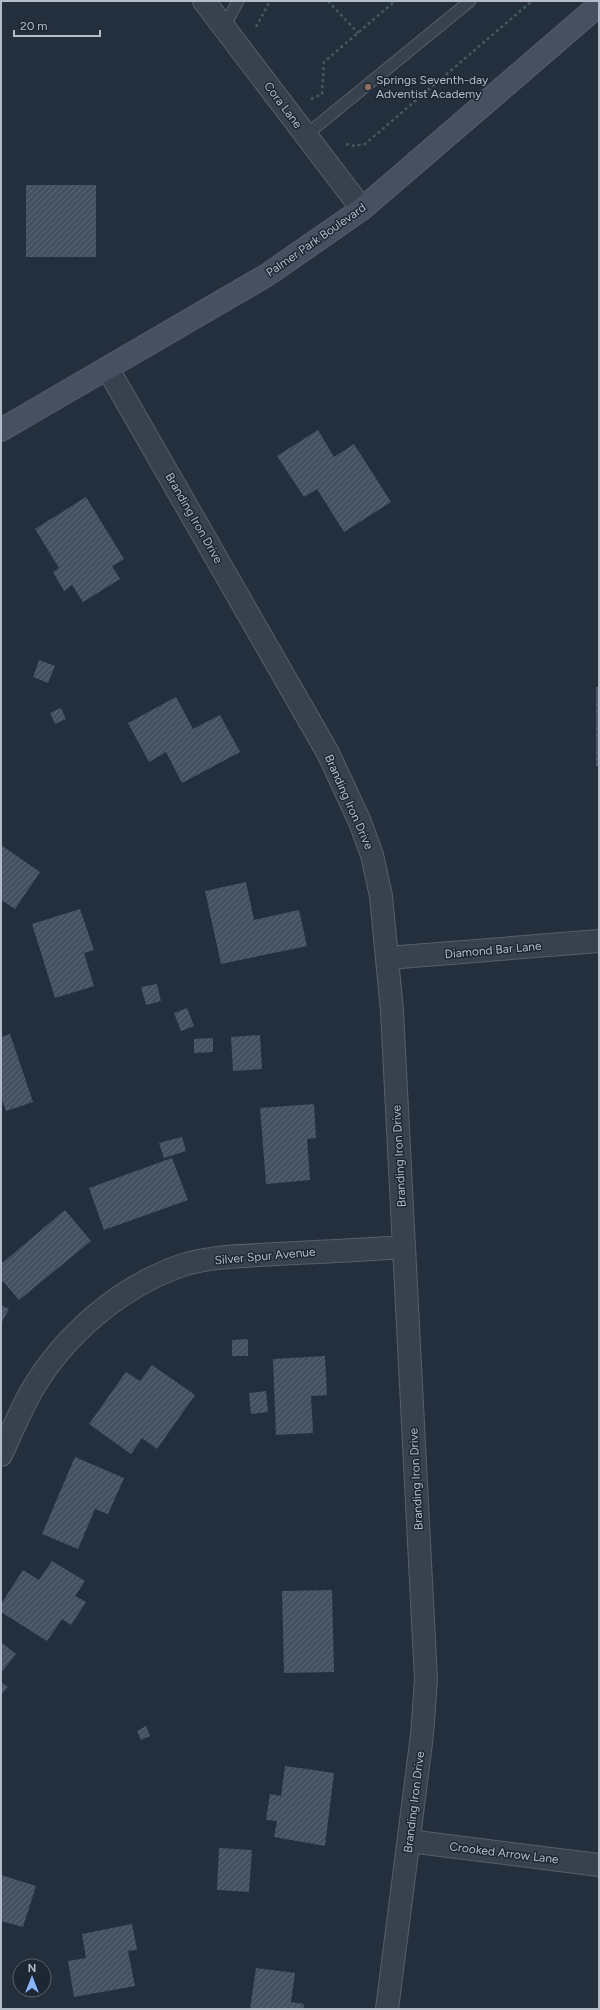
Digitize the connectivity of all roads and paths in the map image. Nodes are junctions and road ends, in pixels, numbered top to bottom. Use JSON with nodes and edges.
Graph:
{"nodes":[{"id":1,"x":204,"y":1,"type":"edge"},
{"id":2,"x":238,"y":1,"type":"edge"},
{"id":3,"x":270,"y":1,"type":"edge"},
{"id":4,"x":328,"y":1,"type":"edge"},
{"id":5,"x":395,"y":1,"type":"edge"},
{"id":6,"x":470,"y":1,"type":"edge"},
{"id":7,"x":596,"y":4,"type":"edge"},
{"id":8,"x":224,"y":28,"type":"junction"},
{"id":9,"x":255,"y":29,"type":"dead end"},
{"id":10,"x":358,"y":33,"type":"junction"},
{"id":11,"x":310,"y":99,"type":"dead end"},
{"id":12,"x":306,"y":135,"type":"junction"},
{"id":13,"x":362,"y":209,"type":"junction"},
{"id":14,"x":108,"y":369,"type":"junction"},
{"id":15,"x":1,"y":430,"type":"edge"},
{"id":16,"x":599,"y":941,"type":"edge"},
{"id":17,"x":388,"y":958,"type":"junction"},
{"id":18,"x":403,"y":1247,"type":"junction"},
{"id":19,"x":1,"y":1455,"type":"edge"},
{"id":20,"x":409,"y":1841,"type":"junction"},
{"id":21,"x":599,"y":1866,"type":"edge"},
{"id":22,"x":387,"y":2009,"type":"edge"}],
"edges":[{"from":1,"to":8,"type":"street","name":"Cora Lane"},
{"from":2,"to":8,"type":"lane"},
{"from":3,"to":9,"type":"path"},
{"from":4,"to":10,"type":"path"},
{"from":5,"to":10,"type":"path"},
{"from":6,"to":12,"type":"lane"},
{"from":7,"to":13,"type":"main road","name":"Palmer Park Boulevard"},
{"from":8,"to":12,"type":"street","name":"Cora Lane"},
{"from":10,"to":11,"type":"path"},
{"from":12,"to":13,"type":"street","name":"Cora Lane"},
{"from":13,"to":14,"type":"main road","name":"Palmer Park Boulevard"},
{"from":14,"to":15,"type":"main road","name":"Palmer Park Boulevard"},
{"from":14,"to":17,"type":"street","name":"Branding Iron Drive"},
{"from":16,"to":17,"type":"street","name":"Diamond Bar Lane"},
{"from":17,"to":18,"type":"street","name":"Branding Iron Drive"},
{"from":18,"to":19,"type":"street","name":"Silver Spur Avenue"},
{"from":18,"to":20,"type":"street","name":"Branding Iron Drive"},
{"from":20,"to":21,"type":"street","name":"Crooked Arrow Lane"},
{"from":20,"to":22,"type":"street","name":"Branding Iron Drive"}]}
